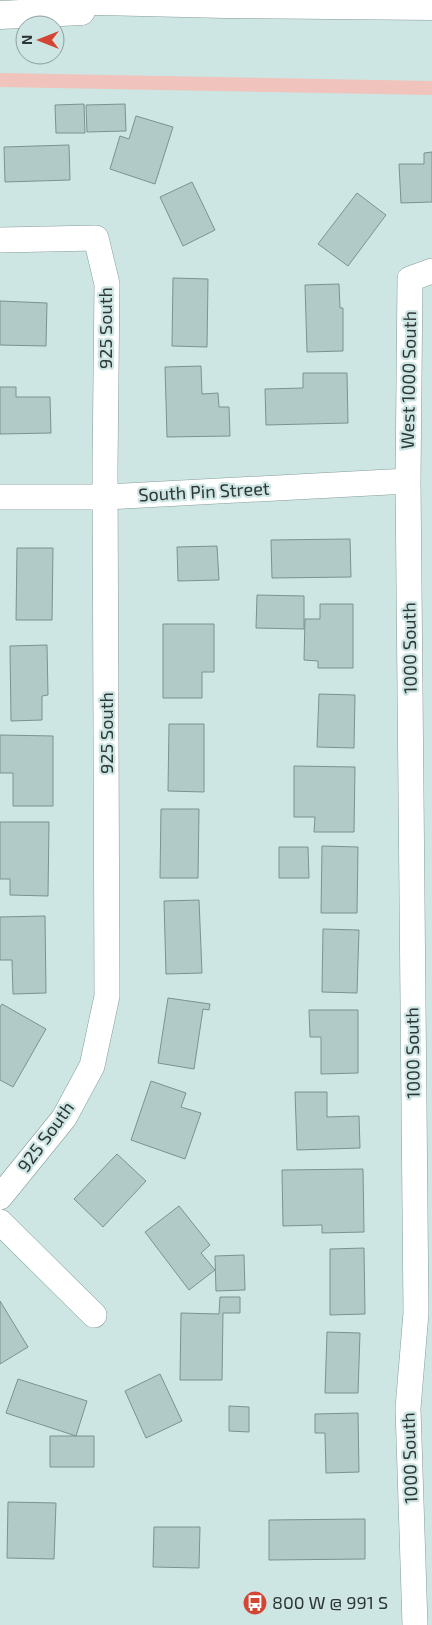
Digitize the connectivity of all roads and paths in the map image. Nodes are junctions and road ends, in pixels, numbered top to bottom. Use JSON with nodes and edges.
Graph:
{"nodes":[{"id":1,"x":57,"y":0,"type":"edge"},
{"id":2,"x":225,"y":4,"type":"junction"},
{"id":3,"x":432,"y":6,"type":"edge"},
{"id":4,"x":0,"y":16,"type":"edge"},
{"id":5,"x":0,"y":240,"type":"edge"},
{"id":6,"x":421,"y":275,"type":"edge"},
{"id":7,"x":408,"y":481,"type":"junction"},
{"id":8,"x":106,"y":497,"type":"junction"},
{"id":9,"x":0,"y":498,"type":"edge"},
{"id":10,"x":0,"y":1197,"type":"edge"},
{"id":11,"x":0,"y":1222,"type":"edge"},
{"id":12,"x":94,"y":1315,"type":"dead end"},
{"id":13,"x":415,"y":1625,"type":"edge"}],
"edges":[{"from":1,"to":2,"type":"highway"},
{"from":2,"to":3,"type":"highway"},
{"from":2,"to":4,"type":"highway"},
{"from":5,"to":8,"type":"street","name":"925 South"},
{"from":6,"to":7,"type":"street","name":"West 1000 South"},
{"from":7,"to":8,"type":"street","name":"South Pin Street"},
{"from":7,"to":13,"type":"street","name":"1000 South"},
{"from":8,"to":9,"type":"street","name":"South Pin Street"},
{"from":8,"to":10,"type":"street","name":"925 South"},
{"from":11,"to":12,"type":"street"}]}
